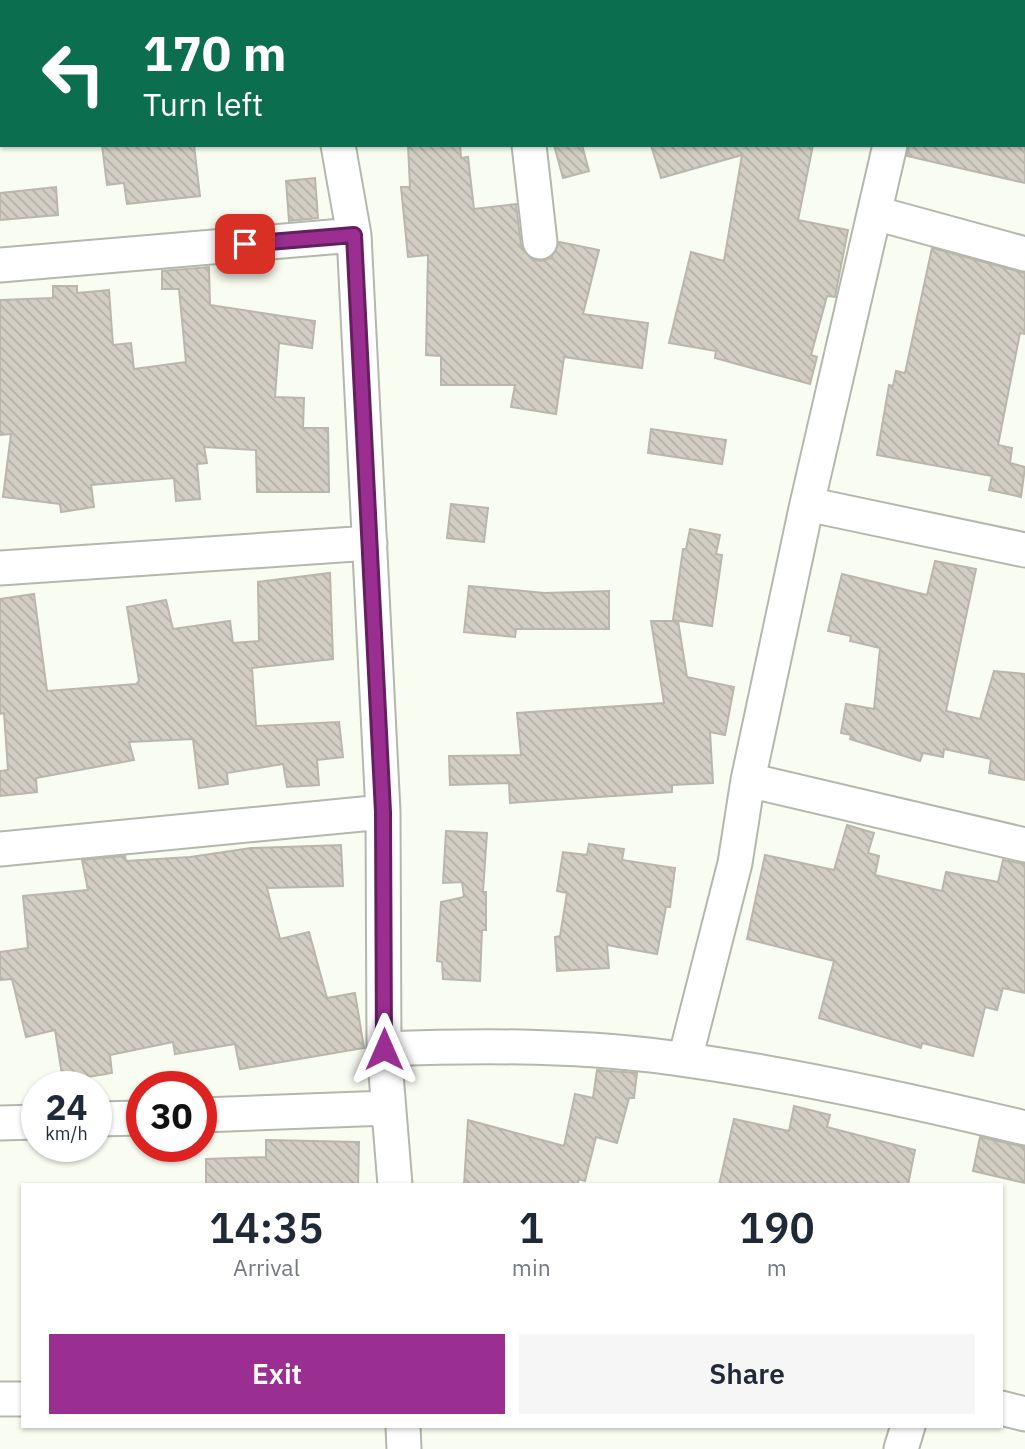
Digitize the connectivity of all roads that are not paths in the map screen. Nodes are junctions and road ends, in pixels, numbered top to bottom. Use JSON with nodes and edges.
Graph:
{"nodes":[{"id":1,"x":338,"y":147,"type":"edge"},
{"id":2,"x":529,"y":147,"type":"edge"},
{"id":3,"x":890,"y":147,"type":"edge"},
{"id":4,"x":875,"y":213,"type":"junction"},
{"id":5,"x":354,"y":235,"type":"junction"},
{"id":6,"x":540,"y":242,"type":"dead end"},
{"id":7,"x":1025,"y":254,"type":"edge"},
{"id":8,"x":0,"y":265,"type":"edge"},
{"id":9,"x":807,"y":504,"type":"junction"},
{"id":10,"x":370,"y":543,"type":"junction"},
{"id":11,"x":1025,"y":550,"type":"edge"},
{"id":12,"x":0,"y":568,"type":"edge"},
{"id":13,"x":748,"y":780,"type":"junction"},
{"id":14,"x":383,"y":812,"type":"junction"},
{"id":15,"x":1025,"y":845,"type":"edge"},
{"id":16,"x":0,"y":849,"type":"edge"},
{"id":17,"x":384,"y":1049,"type":"junction"},
{"id":18,"x":685,"y":1059,"type":"junction"},
{"id":19,"x":387,"y":1108,"type":"junction"},
{"id":20,"x":217,"y":1114,"type":"edge"},
{"id":21,"x":21,"y":1122,"type":"edge"},
{"id":22,"x":0,"y":1123,"type":"edge"},
{"id":23,"x":1025,"y":1128,"type":"edge"},
{"id":24,"x":395,"y":1183,"type":"edge"},
{"id":25,"x":0,"y":1399,"type":"edge"},
{"id":26,"x":21,"y":1399,"type":"edge"},
{"id":27,"x":1003,"y":1408,"type":"edge"},
{"id":28,"x":1025,"y":1414,"type":"edge"},
{"id":29,"x":403,"y":1428,"type":"edge"},
{"id":30,"x":907,"y":1428,"type":"edge"},
{"id":31,"x":404,"y":1449,"type":"edge"},
{"id":32,"x":901,"y":1449,"type":"edge"}],
"edges":[{"from":1,"to":5,"type":"street"},
{"from":2,"to":6,"type":"street"},
{"from":3,"to":4,"type":"street"},
{"from":4,"to":7,"type":"street"},
{"from":4,"to":9,"type":"street"},
{"from":5,"to":8,"type":"street"},
{"from":5,"to":10,"type":"street"},
{"from":9,"to":11,"type":"street"},
{"from":9,"to":13,"type":"street"},
{"from":10,"to":12,"type":"street"},
{"from":10,"to":14,"type":"street"},
{"from":13,"to":15,"type":"street"},
{"from":13,"to":18,"type":"street"},
{"from":14,"to":16,"type":"street"},
{"from":14,"to":17,"type":"street"},
{"from":17,"to":18,"type":"street"},
{"from":17,"to":19,"type":"street"},
{"from":18,"to":23,"type":"street"},
{"from":19,"to":20,"type":"street"},
{"from":19,"to":24,"type":"street"},
{"from":21,"to":22,"type":"street"},
{"from":25,"to":26,"type":"street"},
{"from":27,"to":28,"type":"street"},
{"from":29,"to":31,"type":"street"},
{"from":30,"to":32,"type":"street"}]}
